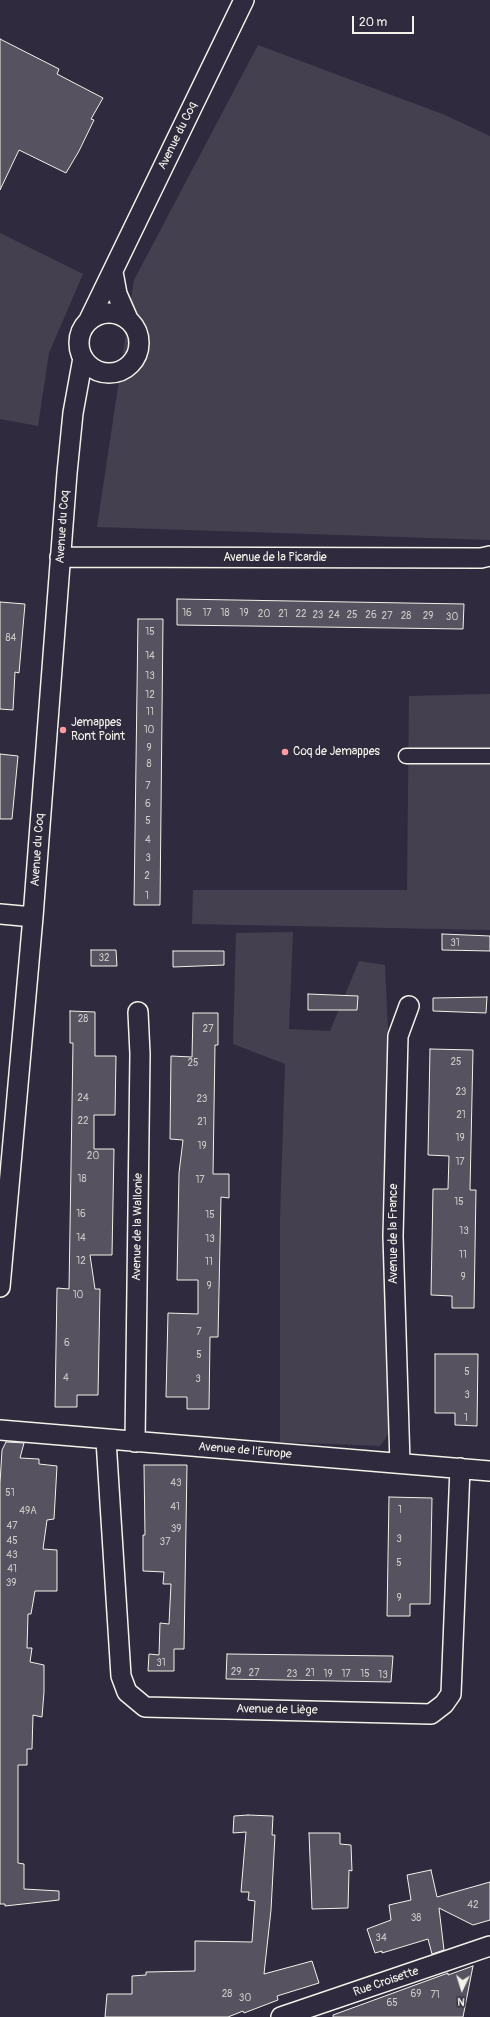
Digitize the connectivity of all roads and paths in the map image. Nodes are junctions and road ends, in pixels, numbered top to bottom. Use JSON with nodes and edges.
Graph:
{"nodes":[{"id":1,"x":244,"y":0,"type":"edge"},
{"id":2,"x":113,"y":272,"type":"junction"},
{"id":3,"x":128,"y":319,"type":"junction"},
{"id":4,"x":89,"y":320,"type":"junction"},
{"id":5,"x":83,"y":358,"type":"junction"},
{"id":6,"x":117,"y":372,"type":"junction"},
{"id":7,"x":73,"y":413,"type":"junction"},
{"id":8,"x":490,"y":556,"type":"edge"},
{"id":9,"x":60,"y":558,"type":"junction"},
{"id":10,"x":406,"y":756,"type":"dead end"},
{"id":11,"x":490,"y":756,"type":"edge"},
{"id":12,"x":0,"y":914,"type":"edge"},
{"id":13,"x":33,"y":917,"type":"junction"},
{"id":14,"x":409,"y":1006,"type":"dead end"},
{"id":15,"x":138,"y":1012,"type":"dead end"},
{"id":16,"x":0,"y":1287,"type":"edge"},
{"id":17,"x":0,"y":1430,"type":"edge"},
{"id":18,"x":106,"y":1440,"type":"junction"},
{"id":19,"x":135,"y":1442,"type":"junction"},
{"id":20,"x":400,"y":1463,"type":"junction"},
{"id":21,"x":460,"y":1468,"type":"junction"},
{"id":22,"x":490,"y":1470,"type":"edge"},
{"id":23,"x":490,"y":1946,"type":"edge"},
{"id":24,"x":281,"y":2017,"type":"edge"}],
"edges":[{"from":1,"to":2,"type":"street","name":"Avenue du Coq"},
{"from":2,"to":3,"type":"street"},
{"from":2,"to":4,"type":"street","name":"Avenue du Coq"},
{"from":3,"to":4,"type":"street"},
{"from":3,"to":6,"type":"street"},
{"from":4,"to":5,"type":"street"},
{"from":5,"to":6,"type":"street"},
{"from":5,"to":7,"type":"street","name":"Avenue du Coq"},
{"from":6,"to":7,"type":"street","name":"Avenue du Coq"},
{"from":7,"to":9,"type":"street","name":"Avenue du Coq"},
{"from":8,"to":9,"type":"street","name":"Avenue de la Picardie"},
{"from":9,"to":13,"type":"street","name":"Avenue du Coq"},
{"from":10,"to":11,"type":"street"},
{"from":12,"to":13,"type":"street"},
{"from":13,"to":16,"type":"street","name":"Avenue du Coq"},
{"from":14,"to":20,"type":"street","name":"Avenue de la France"},
{"from":15,"to":19,"type":"street","name":"Avenue de la Wallonie"},
{"from":17,"to":18,"type":"street","name":"Avenue de l'Europe"},
{"from":18,"to":19,"type":"street","name":"Avenue de l'Europe"},
{"from":18,"to":21,"type":"street","name":"Avenue de Liège"},
{"from":19,"to":20,"type":"street","name":"Avenue de l'Europe"},
{"from":20,"to":21,"type":"street","name":"Avenue de l'Europe"},
{"from":21,"to":22,"type":"street","name":"Avenue de l'Europe"},
{"from":23,"to":24,"type":"street","name":"Rue Croisette"}]}
